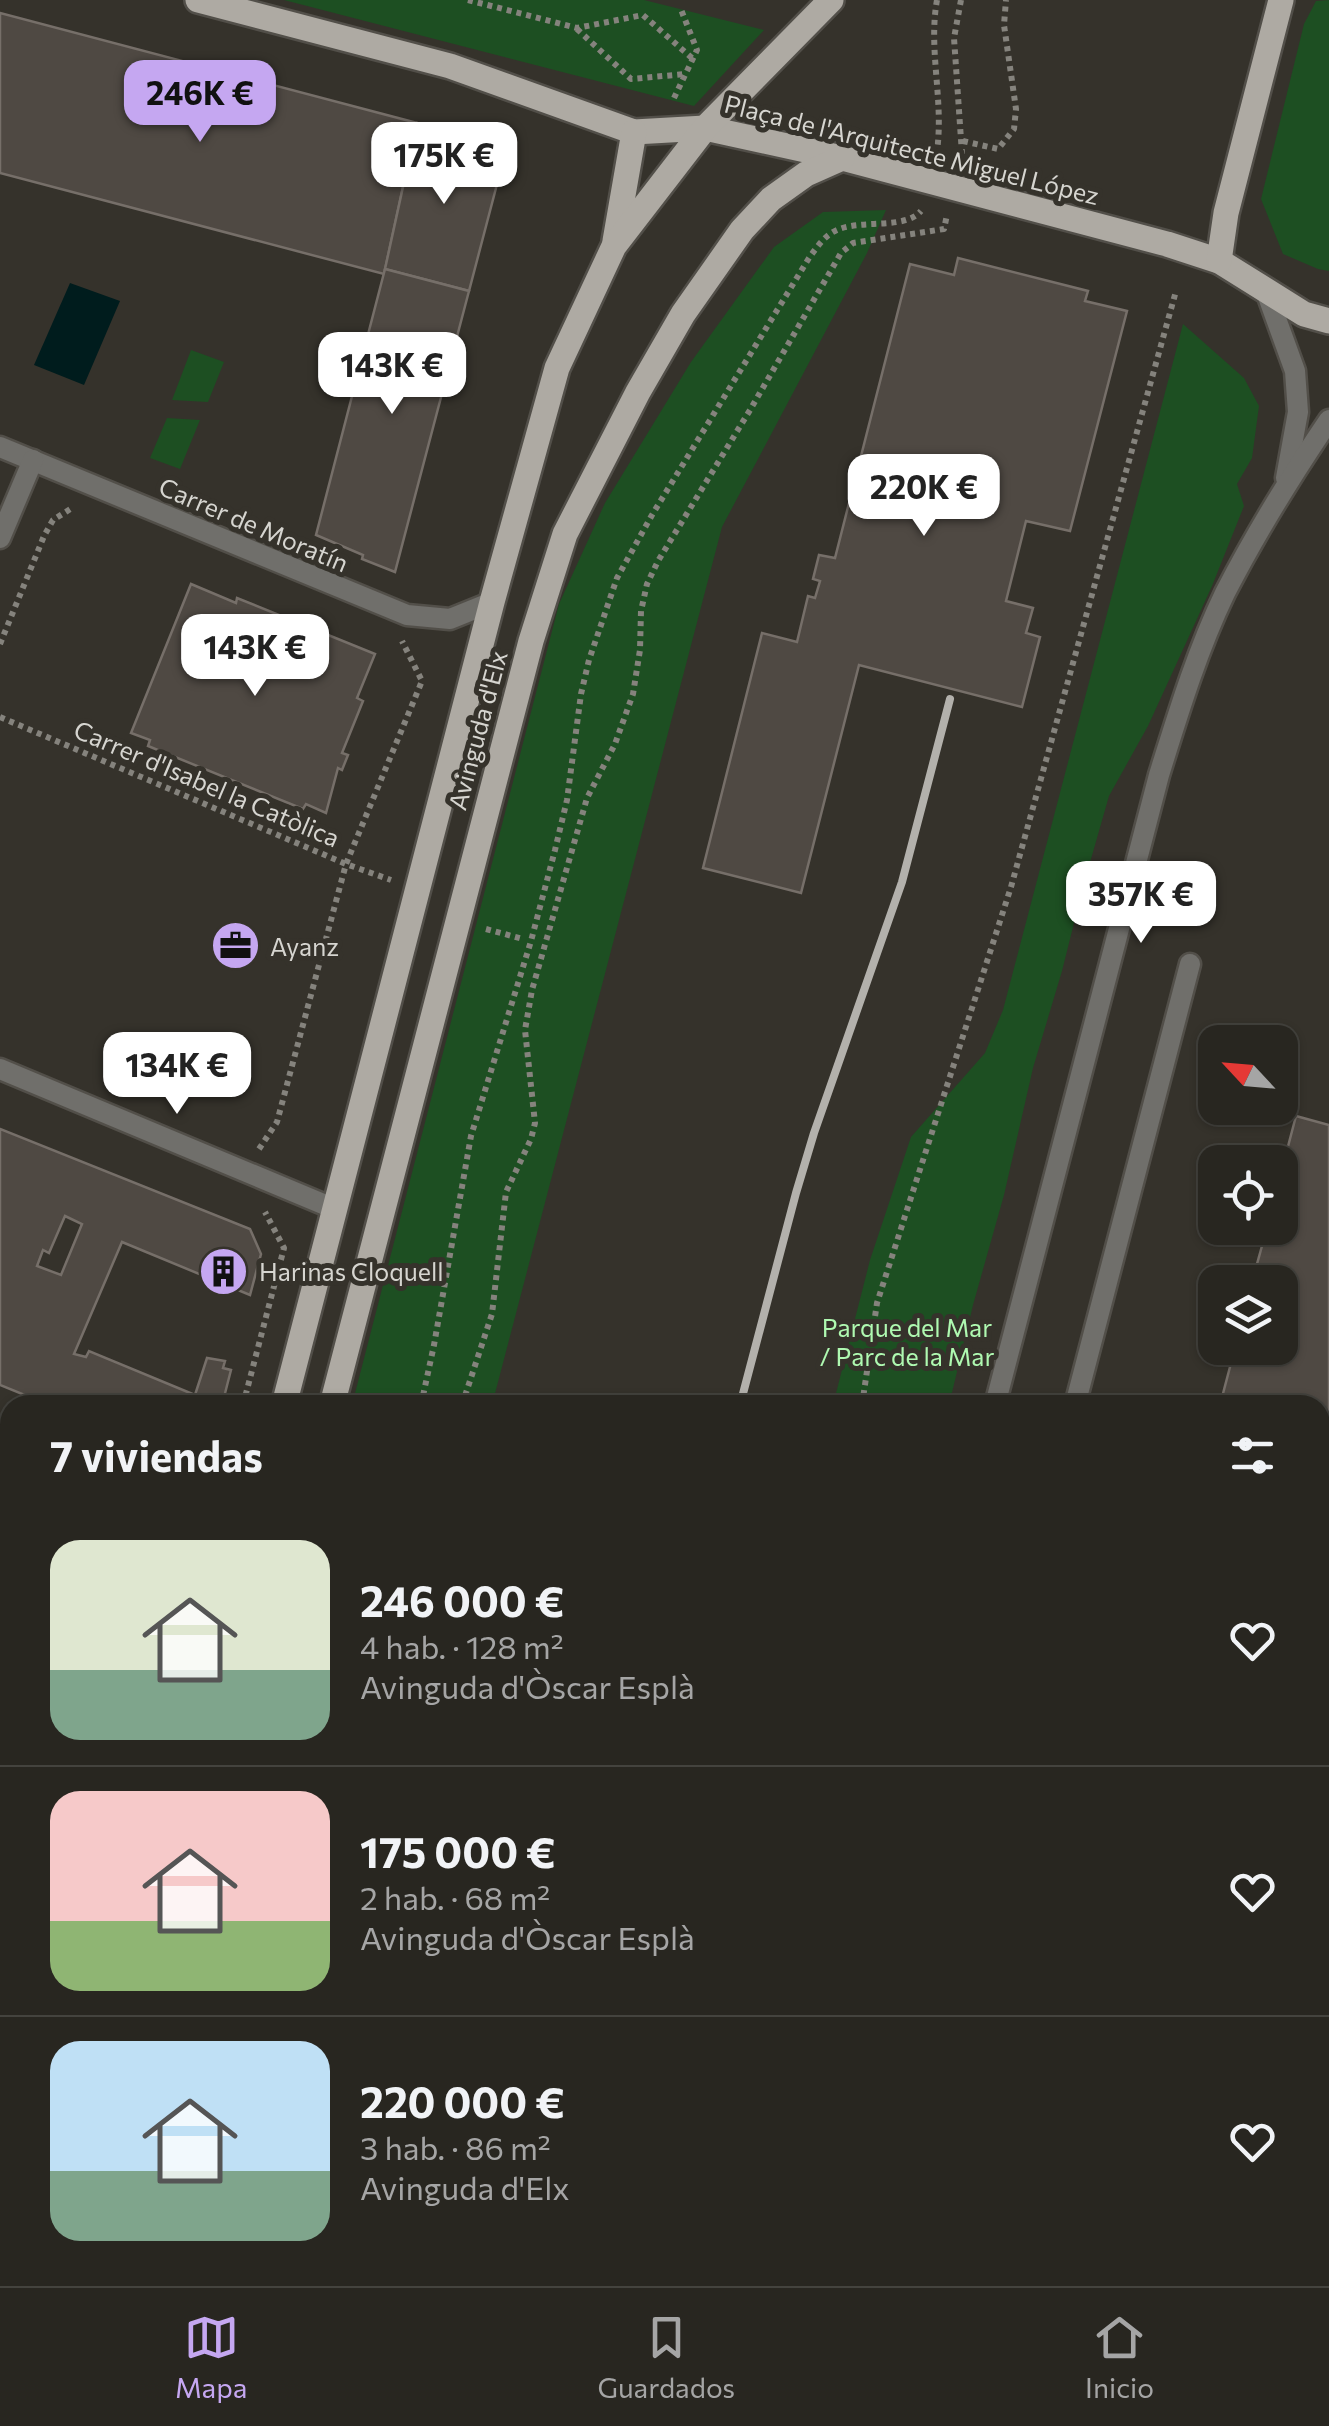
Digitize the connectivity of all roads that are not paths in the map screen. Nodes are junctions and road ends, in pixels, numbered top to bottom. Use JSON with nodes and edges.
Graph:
{"nodes":[{"id":1,"x":198,"y":0,"type":"edge"},
{"id":2,"x":831,"y":0,"type":"edge"},
{"id":3,"x":1281,"y":0,"type":"edge"},
{"id":4,"x":705,"y":128,"type":"junction"},
{"id":5,"x":634,"y":132,"type":"junction"},
{"id":6,"x":842,"y":158,"type":"junction"},
{"id":7,"x":614,"y":246,"type":"junction"},
{"id":8,"x":1220,"y":261,"type":"junction"},
{"id":9,"x":1266,"y":290,"type":"junction"},
{"id":10,"x":1329,"y":322,"type":"edge"},
{"id":11,"x":1329,"y":420,"type":"edge"},
{"id":12,"x":0,"y":447,"type":"edge"},
{"id":13,"x":33,"y":460,"type":"junction"},
{"id":14,"x":1285,"y":484,"type":"junction"},
{"id":15,"x":0,"y":538,"type":"edge"},
{"id":16,"x":492,"y":602,"type":"junction"},
{"id":17,"x":1190,"y":964,"type":"dead end"},
{"id":18,"x":0,"y":1069,"type":"edge"},
{"id":19,"x":335,"y":1209,"type":"junction"},
{"id":20,"x":287,"y":1395,"type":"edge"},
{"id":21,"x":335,"y":1395,"type":"edge"},
{"id":22,"x":998,"y":1395,"type":"edge"},
{"id":23,"x":1078,"y":1395,"type":"edge"}],
"edges":[{"from":1,"to":5,"type":"main road"},
{"from":2,"to":4,"type":"main road","name":"Plaça de l'Arquitecte Miguel López"},
{"from":3,"to":8,"type":"main road"},
{"from":4,"to":5,"type":"main road"},
{"from":4,"to":6,"type":"main road","name":"Plaça de l'Arquitecte Miguel López"},
{"from":4,"to":7,"type":"main road","name":"Avinguda d'Elx"},
{"from":5,"to":7,"type":"main road"},
{"from":6,"to":8,"type":"main road","name":"Plaça de l'Arquitecte Miguel López"},
{"from":6,"to":21,"type":"main road","name":"Avinguda d'Elx"},
{"from":7,"to":16,"type":"main road","name":"Avinguda d'Elx"},
{"from":8,"to":9,"type":"main road","name":"Plaça de l'Arquitecte Miguel López"},
{"from":9,"to":10,"type":"main road","name":"Plaça de l'Arquitecte Miguel López"},
{"from":9,"to":14,"type":"street"},
{"from":11,"to":14,"type":"street"},
{"from":12,"to":13,"type":"street","name":"Carrer de Moratín"},
{"from":13,"to":15,"type":"street"},
{"from":13,"to":16,"type":"street","name":"Carrer de Moratín"},
{"from":14,"to":22,"type":"street"},
{"from":16,"to":19,"type":"main road","name":"Avinguda d'Elx"},
{"from":17,"to":23,"type":"street"},
{"from":18,"to":19,"type":"street"},
{"from":19,"to":20,"type":"main road","name":"Avinguda d'Elx"}]}
